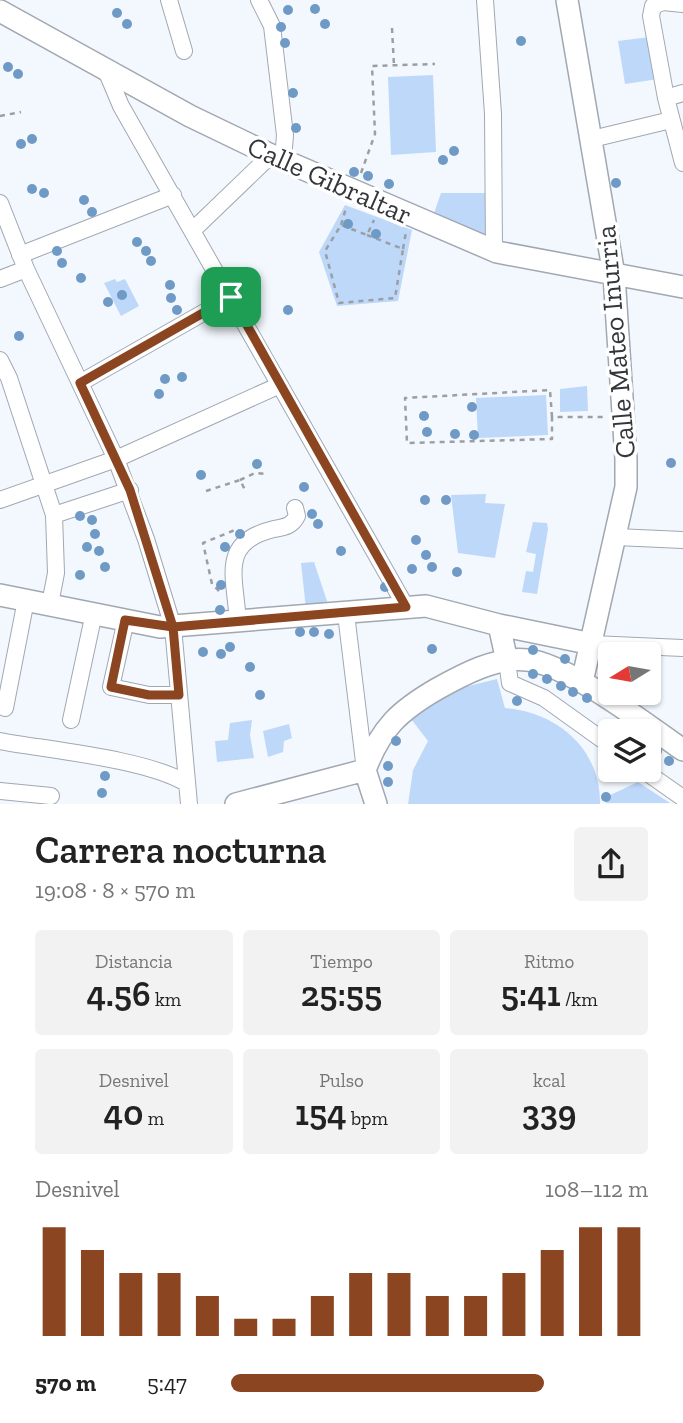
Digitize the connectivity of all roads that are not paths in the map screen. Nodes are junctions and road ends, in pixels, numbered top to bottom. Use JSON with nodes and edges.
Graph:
{"nodes":[{"id":1,"x":169,"y":0,"type":"edge"},
{"id":2,"x":259,"y":0,"type":"edge"},
{"id":3,"x":485,"y":0,"type":"edge"},
{"id":4,"x":567,"y":0,"type":"edge"},
{"id":5,"x":683,"y":4,"type":"edge"},
{"id":6,"x":0,"y":11,"type":"edge"},
{"id":7,"x":184,"y":51,"type":"dead end"},
{"id":8,"x":105,"y":68,"type":"junction"},
{"id":9,"x":683,"y":93,"type":"edge"},
{"id":10,"x":666,"y":98,"type":"junction"},
{"id":11,"x":671,"y":120,"type":"junction"},
{"id":12,"x":592,"y":139,"type":"junction"},
{"id":13,"x":277,"y":158,"type":"junction"},
{"id":14,"x":683,"y":163,"type":"edge"},
{"id":15,"x":173,"y":195,"type":"junction"},
{"id":16,"x":0,"y":203,"type":"edge"},
{"id":17,"x":193,"y":230,"type":"junction"},
{"id":18,"x":494,"y":251,"type":"junction"},
{"id":19,"x":23,"y":262,"type":"junction"},
{"id":20,"x":614,"y":275,"type":"junction"},
{"id":21,"x":0,"y":279,"type":"edge"},
{"id":22,"x":683,"y":287,"type":"edge"},
{"id":23,"x":231,"y":297,"type":"junction"},
{"id":24,"x":0,"y":360,"type":"edge"},
{"id":25,"x":4,"y":380,"type":"edge"},
{"id":26,"x":80,"y":383,"type":"junction"},
{"id":27,"x":280,"y":385,"type":"junction"},
{"id":28,"x":116,"y":459,"type":"junction"},
{"id":29,"x":43,"y":485,"type":"junction"},
{"id":30,"x":130,"y":490,"type":"junction"},
{"id":31,"x":0,"y":500,"type":"edge"},
{"id":32,"x":295,"y":508,"type":"dead end"},
{"id":33,"x":54,"y":515,"type":"junction"},
{"id":34,"x":615,"y":537,"type":"junction"},
{"id":35,"x":683,"y":540,"type":"edge"},
{"id":36,"x":0,"y":595,"type":"edge"},
{"id":37,"x":26,"y":600,"type":"junction"},
{"id":38,"x":50,"y":604,"type":"junction"},
{"id":39,"x":406,"y":607,"type":"junction"},
{"id":40,"x":94,"y":613,"type":"junction"},
{"id":41,"x":346,"y":614,"type":"junction"},
{"id":42,"x":125,"y":620,"type":"junction"},
{"id":43,"x":239,"y":622,"type":"junction"},
{"id":44,"x":499,"y":625,"type":"junction"},
{"id":45,"x":173,"y":627,"type":"junction"},
{"id":46,"x":592,"y":644,"type":"junction"},
{"id":47,"x":683,"y":648,"type":"edge"},
{"id":48,"x":507,"y":661,"type":"junction"},
{"id":49,"x":582,"y":682,"type":"junction"},
{"id":50,"x":179,"y":695,"type":"junction"},
{"id":51,"x":5,"y":708,"type":"dead end"},
{"id":52,"x":71,"y":720,"type":"dead end"},
{"id":53,"x":598,"y":737,"type":"edge"},
{"id":54,"x":0,"y":741,"type":"edge"},
{"id":55,"x":683,"y":750,"type":"edge"},
{"id":56,"x":365,"y":770,"type":"junction"},
{"id":57,"x":660,"y":782,"type":"edge"},
{"id":58,"x":186,"y":783,"type":"junction"},
{"id":59,"x":0,"y":791,"type":"edge"},
{"id":60,"x":51,"y":796,"type":"dead end"},
{"id":61,"x":683,"y":798,"type":"edge"},
{"id":62,"x":189,"y":803,"type":"edge"},
{"id":63,"x":236,"y":803,"type":"edge"},
{"id":64,"x":376,"y":803,"type":"edge"}],
"edges":[{"from":1,"to":7,"type":"street"},
{"from":2,"to":13,"type":"street"},
{"from":3,"to":18,"type":"street"},
{"from":4,"to":12,"type":"street","name":"Calle Mateo Inurria"},
{"from":5,"to":10,"type":"street"},
{"from":6,"to":8,"type":"street","name":"Calle Gibraltar"},
{"from":8,"to":13,"type":"street","name":"Calle Gibraltar"},
{"from":8,"to":15,"type":"street"},
{"from":9,"to":10,"type":"street"},
{"from":10,"to":11,"type":"street"},
{"from":11,"to":12,"type":"street"},
{"from":11,"to":14,"type":"street"},
{"from":12,"to":20,"type":"street","name":"Calle Mateo Inurria"},
{"from":13,"to":17,"type":"street"},
{"from":13,"to":18,"type":"street","name":"Calle Gibraltar"},
{"from":15,"to":17,"type":"street"},
{"from":15,"to":19,"type":"street"},
{"from":16,"to":19,"type":"street"},
{"from":17,"to":23,"type":"street"},
{"from":18,"to":20,"type":"street","name":"Calle Gibraltar"},
{"from":19,"to":21,"type":"street"},
{"from":19,"to":26,"type":"street"},
{"from":20,"to":22,"type":"street","name":"Calle Gibraltar"},
{"from":20,"to":34,"type":"street","name":"Calle Mateo Inurria"},
{"from":23,"to":26,"type":"street"},
{"from":23,"to":27,"type":"street"},
{"from":24,"to":25,"type":"street"},
{"from":25,"to":29,"type":"street"},
{"from":26,"to":28,"type":"street"},
{"from":27,"to":28,"type":"street"},
{"from":27,"to":39,"type":"street"},
{"from":28,"to":29,"type":"street"},
{"from":28,"to":30,"type":"street"},
{"from":29,"to":31,"type":"street"},
{"from":29,"to":33,"type":"street"},
{"from":30,"to":33,"type":"street"},
{"from":30,"to":45,"type":"street"},
{"from":32,"to":43,"type":"street"},
{"from":33,"to":38,"type":"street"},
{"from":34,"to":35,"type":"street"},
{"from":34,"to":46,"type":"street","name":"Calle Mateo Inurria"},
{"from":36,"to":37,"type":"street"},
{"from":37,"to":38,"type":"street"},
{"from":37,"to":51,"type":"street"},
{"from":38,"to":40,"type":"street"},
{"from":39,"to":41,"type":"street"},
{"from":39,"to":44,"type":"street"},
{"from":40,"to":42,"type":"street"},
{"from":40,"to":52,"type":"street"},
{"from":41,"to":43,"type":"street"},
{"from":41,"to":56,"type":"street"},
{"from":42,"to":45,"type":"street"},
{"from":42,"to":50,"type":"street"},
{"from":43,"to":45,"type":"street"},
{"from":44,"to":46,"type":"street"},
{"from":44,"to":48,"type":"street"},
{"from":45,"to":50,"type":"street"},
{"from":46,"to":47,"type":"street"},
{"from":46,"to":49,"type":"street","name":"Calle Mateo Inurria"},
{"from":48,"to":49,"type":"street"},
{"from":48,"to":53,"type":"street"},
{"from":48,"to":56,"type":"street"},
{"from":49,"to":55,"type":"street"},
{"from":50,"to":58,"type":"street"},
{"from":54,"to":58,"type":"street"},
{"from":56,"to":63,"type":"street"},
{"from":56,"to":64,"type":"street"},
{"from":57,"to":61,"type":"street"},
{"from":58,"to":62,"type":"street"},
{"from":59,"to":60,"type":"street"}]}
